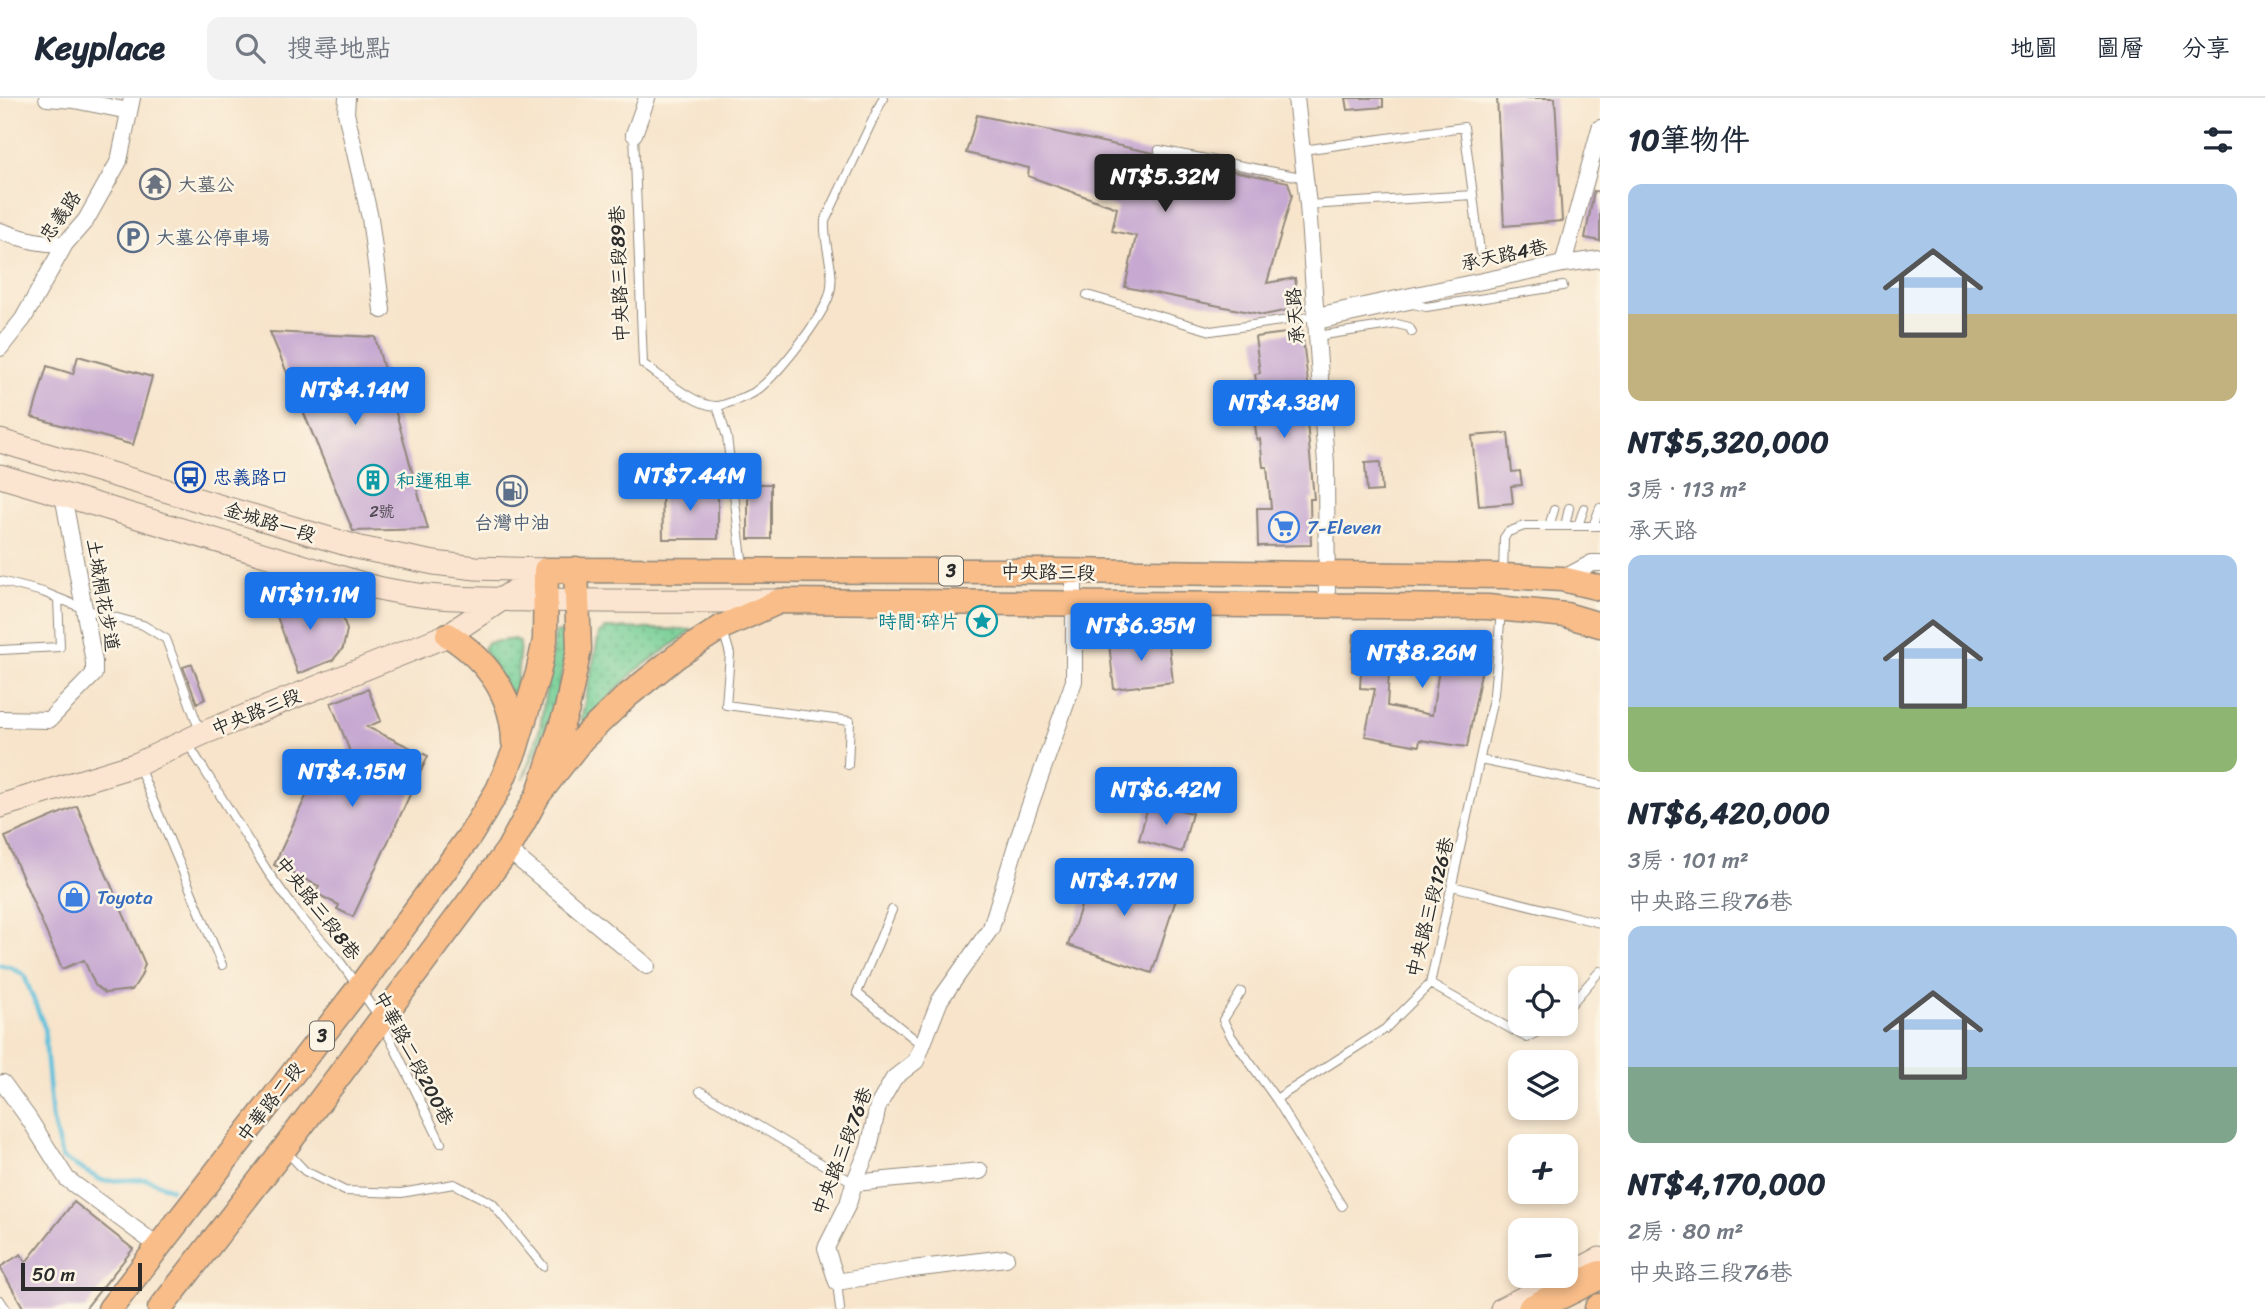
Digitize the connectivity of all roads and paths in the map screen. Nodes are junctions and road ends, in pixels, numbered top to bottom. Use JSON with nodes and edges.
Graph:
{"nodes":[{"id":1,"x":47,"y":98,"type":"edge"},
{"id":2,"x":347,"y":98,"type":"edge"},
{"id":3,"x":646,"y":98,"type":"edge"},
{"id":4,"x":883,"y":98,"type":"edge"},
{"id":5,"x":1296,"y":98,"type":"edge"},
{"id":6,"x":131,"y":105,"type":"edge"},
{"id":7,"x":1600,"y":128,"type":"edge"},
{"id":8,"x":634,"y":134,"type":"joint"},
{"id":9,"x":1159,"y":150,"type":"dead end"},
{"id":10,"x":1303,"y":150,"type":"junction"},
{"id":11,"x":1306,"y":178,"type":"junction"},
{"id":12,"x":1474,"y":195,"type":"junction"},
{"id":13,"x":1308,"y":205,"type":"junction"},
{"id":14,"x":0,"y":231,"type":"edge"},
{"id":15,"x":65,"y":244,"type":"junction"},
{"id":16,"x":1480,"y":253,"type":"dead end"},
{"id":17,"x":1600,"y":259,"type":"edge"},
{"id":18,"x":1563,"y":264,"type":"junction"},
{"id":19,"x":1563,"y":286,"type":"dead end"},
{"id":20,"x":1087,"y":295,"type":"dead end"},
{"id":21,"x":1415,"y":296,"type":"junction"},
{"id":22,"x":1448,"y":303,"type":"junction"},
{"id":23,"x":382,"y":310,"type":"dead end"},
{"id":24,"x":1317,"y":326,"type":"junction"},
{"id":25,"x":1412,"y":332,"type":"dead end"},
{"id":26,"x":0,"y":348,"type":"edge"},
{"id":27,"x":717,"y":406,"type":"junction"},
{"id":28,"x":0,"y":441,"type":"edge"},
{"id":29,"x":0,"y":476,"type":"edge"},
{"id":30,"x":64,"y":495,"type":"junction"},
{"id":31,"x":1569,"y":508,"type":"dead end"},
{"id":32,"x":1584,"y":508,"type":"dead end"},
{"id":33,"x":1600,"y":508,"type":"edge"},
{"id":34,"x":1554,"y":510,"type":"dead end"},
{"id":35,"x":1549,"y":526,"type":"junction"},
{"id":36,"x":1565,"y":526,"type":"junction"},
{"id":37,"x":1577,"y":526,"type":"junction"},
{"id":38,"x":1597,"y":526,"type":"edge"},
{"id":39,"x":1600,"y":563,"type":"edge"},
{"id":40,"x":576,"y":569,"type":"junction"},
{"id":41,"x":743,"y":569,"type":"junction"},
{"id":42,"x":546,"y":570,"type":"junction"},
{"id":43,"x":1074,"y":572,"type":"junction"},
{"id":44,"x":1327,"y":575,"type":"junction"},
{"id":45,"x":1503,"y":576,"type":"junction"},
{"id":46,"x":1562,"y":579,"type":"junction"},
{"id":47,"x":0,"y":582,"type":"edge"},
{"id":48,"x":1600,"y":588,"type":"edge"},
{"id":49,"x":58,"y":598,"type":"junction"},
{"id":50,"x":504,"y":600,"type":"junction"},
{"id":51,"x":547,"y":600,"type":"junction"},
{"id":52,"x":578,"y":601,"type":"junction"},
{"id":53,"x":780,"y":601,"type":"junction"},
{"id":54,"x":1075,"y":604,"type":"junction"},
{"id":55,"x":1327,"y":606,"type":"junction"},
{"id":56,"x":1501,"y":608,"type":"junction"},
{"id":57,"x":85,"y":609,"type":"junction"},
{"id":58,"x":1600,"y":625,"type":"edge"},
{"id":59,"x":722,"y":627,"type":"junction"},
{"id":60,"x":448,"y":635,"type":"junction"},
{"id":61,"x":0,"y":650,"type":"edge"},
{"id":62,"x":0,"y":719,"type":"edge"},
{"id":63,"x":194,"y":737,"type":"junction"},
{"id":64,"x":515,"y":750,"type":"junction"},
{"id":65,"x":1480,"y":760,"type":"junction"},
{"id":66,"x":138,"y":764,"type":"junction"},
{"id":67,"x":848,"y":765,"type":"dead end"},
{"id":68,"x":1600,"y":785,"type":"edge"},
{"id":69,"x":538,"y":795,"type":"junction"},
{"id":70,"x":0,"y":806,"type":"edge"},
{"id":71,"x":508,"y":850,"type":"junction"},
{"id":72,"x":1452,"y":886,"type":"junction"},
{"id":73,"x":892,"y":909,"type":"dead end"},
{"id":74,"x":1600,"y":923,"type":"edge"},
{"id":75,"x":222,"y":965,"type":"dead end"},
{"id":76,"x":647,"y":966,"type":"dead end"},
{"id":77,"x":1600,"y":971,"type":"edge"},
{"id":78,"x":1430,"y":984,"type":"junction"},
{"id":79,"x":359,"y":988,"type":"junction"},
{"id":80,"x":1241,"y":992,"type":"dead end"},
{"id":81,"x":1578,"y":996,"type":"edge"},
{"id":82,"x":380,"y":1018,"type":"junction"},
{"id":83,"x":1508,"y":1027,"type":"edge"},
{"id":84,"x":922,"y":1045,"type":"junction"},
{"id":85,"x":1,"y":1081,"type":"edge"},
{"id":86,"x":700,"y":1091,"type":"dead end"},
{"id":87,"x":1276,"y":1099,"type":"junction"},
{"id":88,"x":441,"y":1143,"type":"dead end"},
{"id":89,"x":284,"y":1149,"type":"junction"},
{"id":90,"x":980,"y":1171,"type":"dead end"},
{"id":91,"x":854,"y":1183,"type":"junction"},
{"id":92,"x":1342,"y":1206,"type":"dead end"},
{"id":93,"x":158,"y":1246,"type":"junction"},
{"id":94,"x":1006,"y":1258,"type":"dead end"},
{"id":95,"x":1600,"y":1259,"type":"edge"},
{"id":96,"x":542,"y":1266,"type":"dead end"},
{"id":97,"x":1600,"y":1275,"type":"edge"},
{"id":98,"x":837,"y":1282,"type":"junction"},
{"id":99,"x":0,"y":1300,"type":"edge"},
{"id":100,"x":6,"y":1309,"type":"edge"},
{"id":101,"x":110,"y":1309,"type":"edge"},
{"id":102,"x":160,"y":1309,"type":"edge"},
{"id":103,"x":840,"y":1309,"type":"edge"},
{"id":104,"x":1502,"y":1309,"type":"edge"},
{"id":105,"x":1532,"y":1309,"type":"edge"}],
"edges":[{"from":1,"to":6,"type":"street"},
{"from":2,"to":23,"type":"street"},
{"from":3,"to":8,"type":"street","name":"中央路三段89巷"},
{"from":4,"to":27,"type":"lane"},
{"from":5,"to":10,"type":"street","name":"承天路"},
{"from":6,"to":15,"type":"street","name":"忠義路"},
{"from":7,"to":18,"type":"street","name":"承天路4巷"},
{"from":8,"to":27,"type":"lane","name":"中央路三段89巷"},
{"from":9,"to":11,"type":"lane"},
{"from":10,"to":11,"type":"street","name":"承天路"},
{"from":10,"to":12,"type":"lane"},
{"from":11,"to":13,"type":"street","name":"承天路"},
{"from":12,"to":13,"type":"lane"},
{"from":12,"to":16,"type":"lane"},
{"from":13,"to":24,"type":"street","name":"承天路"},
{"from":14,"to":15,"type":"street"},
{"from":15,"to":26,"type":"street","name":"忠義路"},
{"from":17,"to":18,"type":"street"},
{"from":18,"to":21,"type":"street","name":"承天路4巷"},
{"from":19,"to":22,"type":"lane"},
{"from":20,"to":24,"type":"lane"},
{"from":21,"to":22,"type":"lane"},
{"from":21,"to":24,"type":"street","name":"承天路4巷"},
{"from":22,"to":24,"type":"lane"},
{"from":24,"to":25,"type":"lane"},
{"from":24,"to":44,"type":"street","name":"承天路"},
{"from":27,"to":41,"type":"lane"},
{"from":28,"to":42,"type":"main road","name":"金城路一段"},
{"from":29,"to":30,"type":"main road","name":"金城路一段"},
{"from":30,"to":50,"type":"main road","name":"金城路一段"},
{"from":30,"to":57,"type":"street","name":"土城桐花步道"},
{"from":31,"to":36,"type":"lane"},
{"from":32,"to":37,"type":"lane"},
{"from":33,"to":38,"type":"lane"},
{"from":34,"to":35,"type":"lane"},
{"from":35,"to":36,"type":"lane"},
{"from":35,"to":45,"type":"lane"},
{"from":36,"to":37,"type":"lane"},
{"from":37,"to":38,"type":"lane"},
{"from":39,"to":46,"type":"street"},
{"from":40,"to":41,"type":"main road","name":"中央路三段","number":"3"},
{"from":40,"to":42,"type":"main road","name":"中央路三段","number":"3"},
{"from":40,"to":52,"type":"main road","number":"3"},
{"from":41,"to":43,"type":"main road","name":"中央路三段","number":"3"},
{"from":42,"to":50,"type":"main road","name":"中央路三段"},
{"from":42,"to":51,"type":"main road","number":"3"},
{"from":43,"to":44,"type":"main road","name":"中央路三段","number":"3"},
{"from":43,"to":54,"type":"street","name":"中央路三段76巷"},
{"from":44,"to":45,"type":"main road","name":"中央路三段","number":"3"},
{"from":44,"to":55,"type":"street","name":"承天路"},
{"from":45,"to":46,"type":"main road","name":"中央路三段","number":"3"},
{"from":45,"to":56,"type":"main road"},
{"from":46,"to":48,"type":"main road","name":"中央路三段","number":"3"},
{"from":47,"to":49,"type":"lane","name":"中央路三段8巷"},
{"from":49,"to":57,"type":"lane","name":"中央路三段8巷"},
{"from":49,"to":61,"type":"lane"},
{"from":50,"to":51,"type":"main road","name":"中央路三段"},
{"from":50,"to":60,"type":"main road","name":"中央路三段"},
{"from":51,"to":52,"type":"main road","name":"中央路三段"},
{"from":51,"to":64,"type":"main road","number":"3"},
{"from":52,"to":53,"type":"main road","name":"中央路三段"},
{"from":52,"to":69,"type":"main road","number":"3"},
{"from":53,"to":54,"type":"main road","name":"中央路三段","number":"3"},
{"from":53,"to":59,"type":"main road","number":"3"},
{"from":54,"to":55,"type":"main road","name":"中央路三段","number":"3"},
{"from":54,"to":84,"type":"street","name":"中央路三段76巷"},
{"from":55,"to":56,"type":"main road","name":"中央路三段","number":"3"},
{"from":56,"to":58,"type":"main road","name":"中央路三段","number":"3"},
{"from":56,"to":65,"type":"lane","name":"中央路三段126巷"},
{"from":57,"to":62,"type":"street","name":"土城桐花步道"},
{"from":57,"to":63,"type":"lane","name":"中央路三段8巷"},
{"from":59,"to":67,"type":"lane"},
{"from":59,"to":69,"type":"main road","number":"3"},
{"from":60,"to":63,"type":"main road","name":"中央路三段"},
{"from":60,"to":64,"type":"main road"},
{"from":63,"to":66,"type":"main road","name":"中央路三段"},
{"from":63,"to":79,"type":"lane","name":"中央路三段8巷"},
{"from":64,"to":79,"type":"main road","name":"中華路二段","number":"3"},
{"from":65,"to":68,"type":"lane"},
{"from":65,"to":72,"type":"lane","name":"中央路三段126巷"},
{"from":66,"to":70,"type":"main road","name":"中央路三段"},
{"from":66,"to":75,"type":"lane"},
{"from":69,"to":71,"type":"main road","name":"中華路二段","number":"3"},
{"from":71,"to":76,"type":"street"},
{"from":71,"to":82,"type":"main road","name":"中華路二段","number":"3"},
{"from":72,"to":74,"type":"lane"},
{"from":72,"to":78,"type":"lane","name":"中央路三段126巷"},
{"from":73,"to":84,"type":"lane"},
{"from":77,"to":81,"type":"lane"},
{"from":78,"to":83,"type":"lane"},
{"from":78,"to":87,"type":"lane","name":"中央路三段126巷"},
{"from":79,"to":82,"type":"lane","name":"中華路二段200巷"},
{"from":79,"to":93,"type":"main road","name":"中華路二段","number":"3"},
{"from":80,"to":87,"type":"lane"},
{"from":82,"to":88,"type":"lane","name":"中華路二段200巷"},
{"from":82,"to":89,"type":"main road","name":"中華路二段","number":"3"},
{"from":84,"to":91,"type":"street","name":"中央路三段76巷"},
{"from":85,"to":93,"type":"street"},
{"from":86,"to":91,"type":"lane"},
{"from":87,"to":92,"type":"lane"},
{"from":89,"to":96,"type":"lane"},
{"from":89,"to":102,"type":"main road","name":"中華路二段","number":"3"},
{"from":90,"to":91,"type":"street"},
{"from":91,"to":98,"type":"street","name":"中央路三段76巷"},
{"from":93,"to":101,"type":"main road","name":"中華路二段","number":"3"},
{"from":94,"to":98,"type":"street"},
{"from":95,"to":104,"type":"main road"},
{"from":97,"to":105,"type":"highway"},
{"from":98,"to":103,"type":"lane"},
{"from":99,"to":100,"type":"lane"}]}
